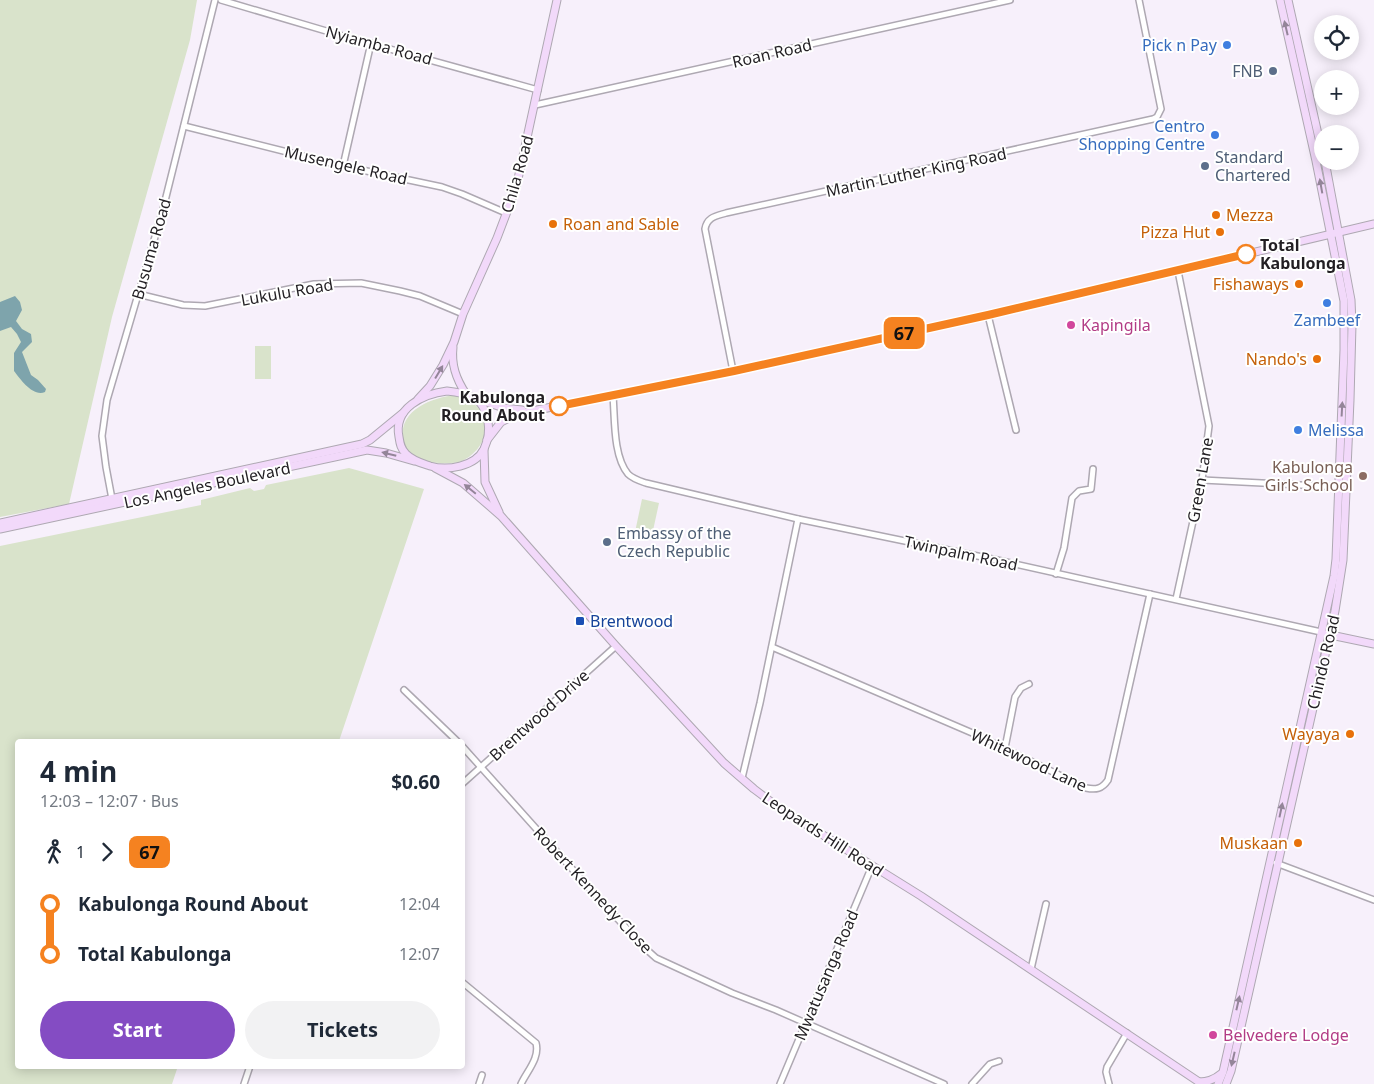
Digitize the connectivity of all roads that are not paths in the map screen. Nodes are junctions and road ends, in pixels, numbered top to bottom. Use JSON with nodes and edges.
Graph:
{"nodes":[{"id":1,"x":215,"y":0,"type":"edge"},
{"id":2,"x":221,"y":0,"type":"edge"},
{"id":3,"x":557,"y":0,"type":"edge"},
{"id":4,"x":1010,"y":0,"type":"edge"},
{"id":5,"x":1139,"y":0,"type":"edge"},
{"id":6,"x":1280,"y":0,"type":"edge"},
{"id":7,"x":1288,"y":0,"type":"edge"},
{"id":8,"x":371,"y":43,"type":"junction"},
{"id":9,"x":538,"y":90,"type":"junction"},
{"id":10,"x":535,"y":105,"type":"junction"},
{"id":11,"x":1316,"y":125,"type":"edge"},
{"id":12,"x":184,"y":126,"type":"junction"},
{"id":13,"x":343,"y":166,"type":"junction"},
{"id":14,"x":1326,"y":170,"type":"edge"},
{"id":15,"x":506,"y":213,"type":"junction"},
{"id":16,"x":1374,"y":224,"type":"edge"},
{"id":17,"x":1334,"y":233,"type":"junction"},
{"id":18,"x":1178,"y":271,"type":"junction"},
{"id":19,"x":138,"y":294,"type":"junction"},
{"id":20,"x":463,"y":314,"type":"junction"},
{"id":21,"x":988,"y":315,"type":"junction"},
{"id":22,"x":454,"y":342,"type":"junction"},
{"id":23,"x":734,"y":371,"type":"junction"},
{"id":24,"x":466,"y":394,"type":"junction"},
{"id":25,"x":613,"y":396,"type":"junction"},
{"id":26,"x":474,"y":398,"type":"junction"},
{"id":27,"x":418,"y":399,"type":"junction"},
{"id":28,"x":537,"y":410,"type":"junction"},
{"id":29,"x":403,"y":413,"type":"junction"},
{"id":30,"x":1016,"y":430,"type":"dead end"},
{"id":31,"x":487,"y":440,"type":"junction"},
{"id":32,"x":484,"y":450,"type":"junction"},
{"id":33,"x":414,"y":461,"type":"junction"},
{"id":34,"x":435,"y":468,"type":"junction"},
{"id":35,"x":1093,"y":469,"type":"dead end"},
{"id":36,"x":1202,"y":480,"type":"junction"},
{"id":37,"x":1343,"y":487,"type":"junction"},
{"id":38,"x":112,"y":499,"type":"junction"},
{"id":39,"x":501,"y":516,"type":"junction"},
{"id":40,"x":798,"y":520,"type":"junction"},
{"id":41,"x":0,"y":523,"type":"edge"},
{"id":42,"x":0,"y":529,"type":"edge"},
{"id":43,"x":1056,"y":574,"type":"junction"},
{"id":44,"x":1150,"y":594,"type":"junction"},
{"id":45,"x":1176,"y":599,"type":"junction"},
{"id":46,"x":1320,"y":632,"type":"junction"},
{"id":47,"x":1329,"y":634,"type":"junction"},
{"id":48,"x":1374,"y":644,"type":"edge"},
{"id":49,"x":616,"y":646,"type":"junction"},
{"id":50,"x":772,"y":648,"type":"junction"},
{"id":51,"x":1030,"y":684,"type":"dead end"},
{"id":52,"x":404,"y":690,"type":"dead end"},
{"id":53,"x":455,"y":739,"type":"edge"},
{"id":54,"x":1005,"y":748,"type":"junction"},
{"id":55,"x":465,"y":749,"type":"edge"},
{"id":56,"x":482,"y":767,"type":"junction"},
{"id":57,"x":742,"y":778,"type":"junction"},
{"id":58,"x":465,"y":781,"type":"edge"},
{"id":59,"x":1274,"y":862,"type":"junction"},
{"id":60,"x":872,"y":866,"type":"junction"},
{"id":61,"x":1374,"y":900,"type":"edge"},
{"id":62,"x":1046,"y":904,"type":"dead end"},
{"id":63,"x":1031,"y":969,"type":"junction"},
{"id":64,"x":465,"y":984,"type":"edge"},
{"id":65,"x":805,"y":1023,"type":"junction"},
{"id":66,"x":1127,"y":1033,"type":"junction"},
{"id":67,"x":999,"y":1061,"type":"dead end"},
{"id":68,"x":249,"y":1069,"type":"edge"},
{"id":69,"x":1222,"y":1072,"type":"junction"},
{"id":70,"x":482,"y":1075,"type":"dead end"},
{"id":71,"x":1201,"y":1083,"type":"edge"},
{"id":72,"x":1227,"y":1083,"type":"edge"},
{"id":73,"x":244,"y":1084,"type":"edge"},
{"id":74,"x":479,"y":1084,"type":"edge"},
{"id":75,"x":521,"y":1084,"type":"edge"},
{"id":76,"x":780,"y":1084,"type":"edge"},
{"id":77,"x":944,"y":1084,"type":"edge"},
{"id":78,"x":972,"y":1084,"type":"edge"},
{"id":79,"x":1109,"y":1084,"type":"edge"},
{"id":80,"x":1218,"y":1084,"type":"edge"}],
"edges":[{"from":1,"to":12,"type":"street","name":"Busuma Road"},
{"from":2,"to":8,"type":"street","name":"Nyiamba Road"},
{"from":3,"to":9,"type":"main road","name":"Chila Road"},
{"from":4,"to":10,"type":"street","name":"Roan Road"},
{"from":5,"to":23,"type":"street","name":"Martin Luther King Road"},
{"from":17,"to":6,"type":"main road","one_way":true},
{"from":7,"to":11,"type":"main road"},
{"from":8,"to":9,"type":"street","name":"Nyiamba Road"},
{"from":8,"to":13,"type":"street"},
{"from":9,"to":10,"type":"main road","name":"Chila Road"},
{"from":10,"to":15,"type":"main road","name":"Chila Road"},
{"from":12,"to":13,"type":"street","name":"Musengele Road"},
{"from":12,"to":19,"type":"street","name":"Busuma Road"},
{"from":13,"to":15,"type":"street","name":"Musengele Road"},
{"from":14,"to":17,"type":"main road"},
{"from":15,"to":20,"type":"main road","name":"Chila Road"},
{"from":16,"to":17,"type":"main road"},
{"from":17,"to":18,"type":"main road"},
{"from":17,"to":37,"type":"main road","name":"Chindo Road"},
{"from":18,"to":21,"type":"main road"},
{"from":18,"to":36,"type":"street","name":"Green Lane"},
{"from":19,"to":20,"type":"street","name":"Lukulu Road"},
{"from":19,"to":38,"type":"street","name":"Busuma Road"},
{"from":20,"to":22,"type":"main road","name":"Chila Road"},
{"from":21,"to":23,"type":"main road"},
{"from":21,"to":30,"type":"street"},
{"from":22,"to":24,"type":"main road","name":"Chila Road"},
{"from":27,"to":22,"type":"main road","name":"Chila Road","one_way":true},
{"from":23,"to":25,"type":"main road"},
{"from":24,"to":26,"type":"main road"},
{"from":24,"to":27,"type":"main road"},
{"from":25,"to":28,"type":"main road"},
{"from":25,"to":40,"type":"street","name":"Twinpalm Road"},
{"from":26,"to":28,"type":"main road"},
{"from":26,"to":31,"type":"main road"},
{"from":27,"to":29,"type":"main road"},
{"from":28,"to":31,"type":"main road"},
{"from":29,"to":33,"type":"main road"},
{"from":29,"to":38,"type":"main road","name":"Los Angeles Boulevard"},
{"from":31,"to":32,"type":"main road"},
{"from":32,"to":34,"type":"main road"},
{"from":32,"to":39,"type":"main road","name":"Leopards Hill Road"},
{"from":33,"to":34,"type":"main road"},
{"from":33,"to":42,"type":"main road","name":"Los Angeles Boulevard","one_way":true},
{"from":39,"to":34,"type":"main road","name":"Leopards Hill Road","one_way":true},
{"from":35,"to":43,"type":"street"},
{"from":36,"to":37,"type":"street"},
{"from":36,"to":45,"type":"street","name":"Green Lane"},
{"from":37,"to":46,"type":"main road","name":"Chindo Road"},
{"from":37,"to":47,"type":"main road","name":"Chindo Road"},
{"from":38,"to":41,"type":"main road","name":"Los Angeles Boulevard"},
{"from":39,"to":49,"type":"main road","name":"Leopards Hill Road"},
{"from":40,"to":43,"type":"street","name":"Twinpalm Road"},
{"from":40,"to":50,"type":"street"},
{"from":43,"to":44,"type":"street","name":"Twinpalm Road"},
{"from":44,"to":45,"type":"street","name":"Twinpalm Road"},
{"from":44,"to":54,"type":"street","name":"Whitewood Lane"},
{"from":45,"to":46,"type":"street","name":"Twinpalm Road"},
{"from":46,"to":47,"type":"main road","name":"Twinpalm Road"},
{"from":59,"to":46,"type":"main road","name":"Chindo Road","one_way":true},
{"from":47,"to":48,"type":"main road","name":"Twinpalm Road"},
{"from":47,"to":59,"type":"main road","name":"Chindo Road"},
{"from":49,"to":56,"type":"street","name":"Brentwood Drive"},
{"from":49,"to":57,"type":"main road","name":"Leopards Hill Road"},
{"from":50,"to":54,"type":"street","name":"Whitewood Lane"},
{"from":50,"to":57,"type":"street"},
{"from":51,"to":54,"type":"street"},
{"from":52,"to":53,"type":"street"},
{"from":55,"to":56,"type":"street","name":"Robert Kennedy Close"},
{"from":56,"to":58,"type":"street","name":"Brentwood Drive"},
{"from":56,"to":65,"type":"street","name":"Robert Kennedy Close"},
{"from":57,"to":60,"type":"main road","name":"Leopards Hill Road"},
{"from":59,"to":61,"type":"street"},
{"from":69,"to":59,"type":"main road","name":"Chindo Road","one_way":true},
{"from":59,"to":72,"type":"main road","name":"Chindo Road","one_way":true},
{"from":60,"to":63,"type":"main road","name":"Leopards Hill Road"},
{"from":60,"to":65,"type":"street","name":"Mwatusanga Road"},
{"from":62,"to":63,"type":"street"},
{"from":63,"to":66,"type":"main road","name":"Leopards Hill Road"},
{"from":64,"to":75,"type":"street"},
{"from":65,"to":76,"type":"street","name":"Mwatusanga Road"},
{"from":65,"to":77,"type":"street","name":"Robert Kennedy Close"},
{"from":66,"to":71,"type":"main road","name":"Leopards Hill Road"},
{"from":66,"to":79,"type":"street"},
{"from":67,"to":78,"type":"street"},
{"from":68,"to":73,"type":"street"},
{"from":69,"to":71,"type":"main road"},
{"from":69,"to":80,"type":"main road","name":"Chindo Road"},
{"from":70,"to":74,"type":"street"}]}
